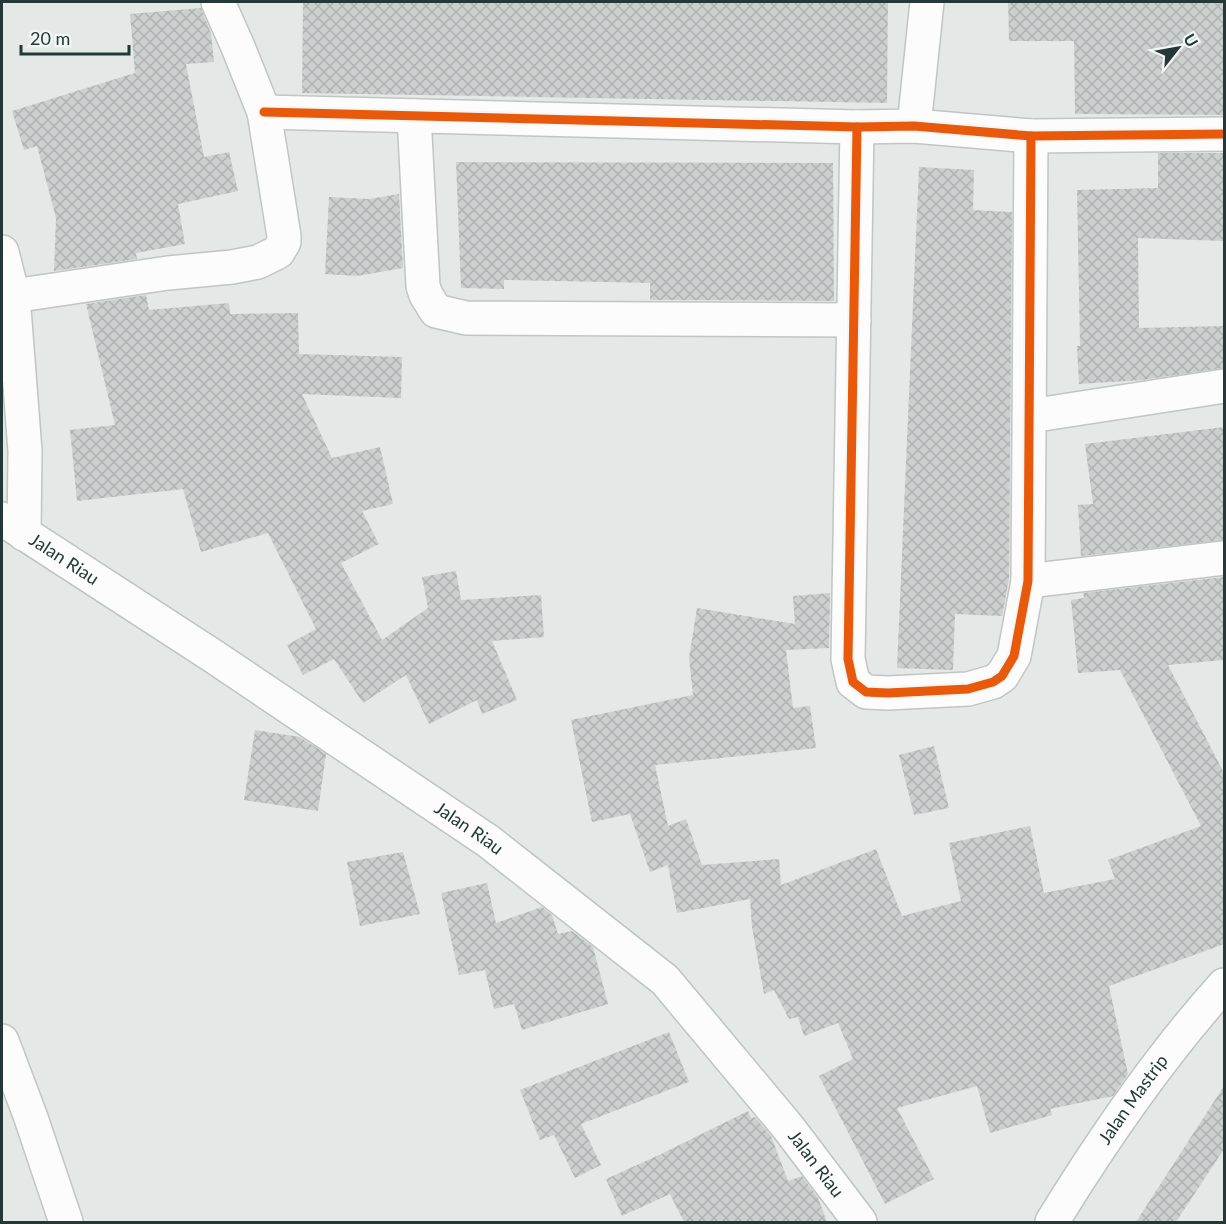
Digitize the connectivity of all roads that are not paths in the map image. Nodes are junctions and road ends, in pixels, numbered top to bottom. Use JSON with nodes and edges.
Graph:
{"nodes":[{"id":1,"x":218,"y":2,"type":"edge"},
{"id":2,"x":927,"y":2,"type":"edge"},
{"id":3,"x":264,"y":112,"type":"junction"},
{"id":4,"x":414,"y":116,"type":"junction"},
{"id":5,"x":914,"y":126,"type":"junction"},
{"id":6,"x":857,"y":127,"type":"junction"},
{"id":7,"x":1224,"y":134,"type":"edge"},
{"id":8,"x":1031,"y":136,"type":"junction"},
{"id":9,"x":2,"y":252,"type":"edge"},
{"id":10,"x":12,"y":296,"type":"junction"},
{"id":11,"x":854,"y":320,"type":"junction"},
{"id":12,"x":1224,"y":386,"type":"edge"},
{"id":13,"x":1030,"y":416,"type":"junction"},
{"id":14,"x":13,"y":527,"type":"edge"},
{"id":15,"x":1224,"y":558,"type":"edge"},
{"id":16,"x":1028,"y":581,"type":"junction"},
{"id":17,"x":1224,"y":985,"type":"edge"},
{"id":18,"x":2,"y":1041,"type":"edge"},
{"id":19,"x":66,"y":1222,"type":"edge"},
{"id":20,"x":860,"y":1222,"type":"edge"},
{"id":21,"x":1052,"y":1222,"type":"edge"}],
"edges":[{"from":1,"to":3,"type":"street"},
{"from":2,"to":5,"type":"street"},
{"from":3,"to":4,"type":"street"},
{"from":3,"to":10,"type":"street"},
{"from":4,"to":6,"type":"street"},
{"from":4,"to":11,"type":"street"},
{"from":5,"to":6,"type":"street"},
{"from":5,"to":8,"type":"street"},
{"from":6,"to":11,"type":"street"},
{"from":7,"to":8,"type":"street"},
{"from":8,"to":13,"type":"street"},
{"from":9,"to":10,"type":"street"},
{"from":10,"to":14,"type":"street"},
{"from":11,"to":16,"type":"street"},
{"from":12,"to":13,"type":"street"},
{"from":13,"to":16,"type":"street"},
{"from":14,"to":20,"type":"street","name":"Jalan Riau"},
{"from":15,"to":16,"type":"street"},
{"from":17,"to":21,"type":"street","name":"Jalan Mastrip"},
{"from":18,"to":19,"type":"street"}]}
